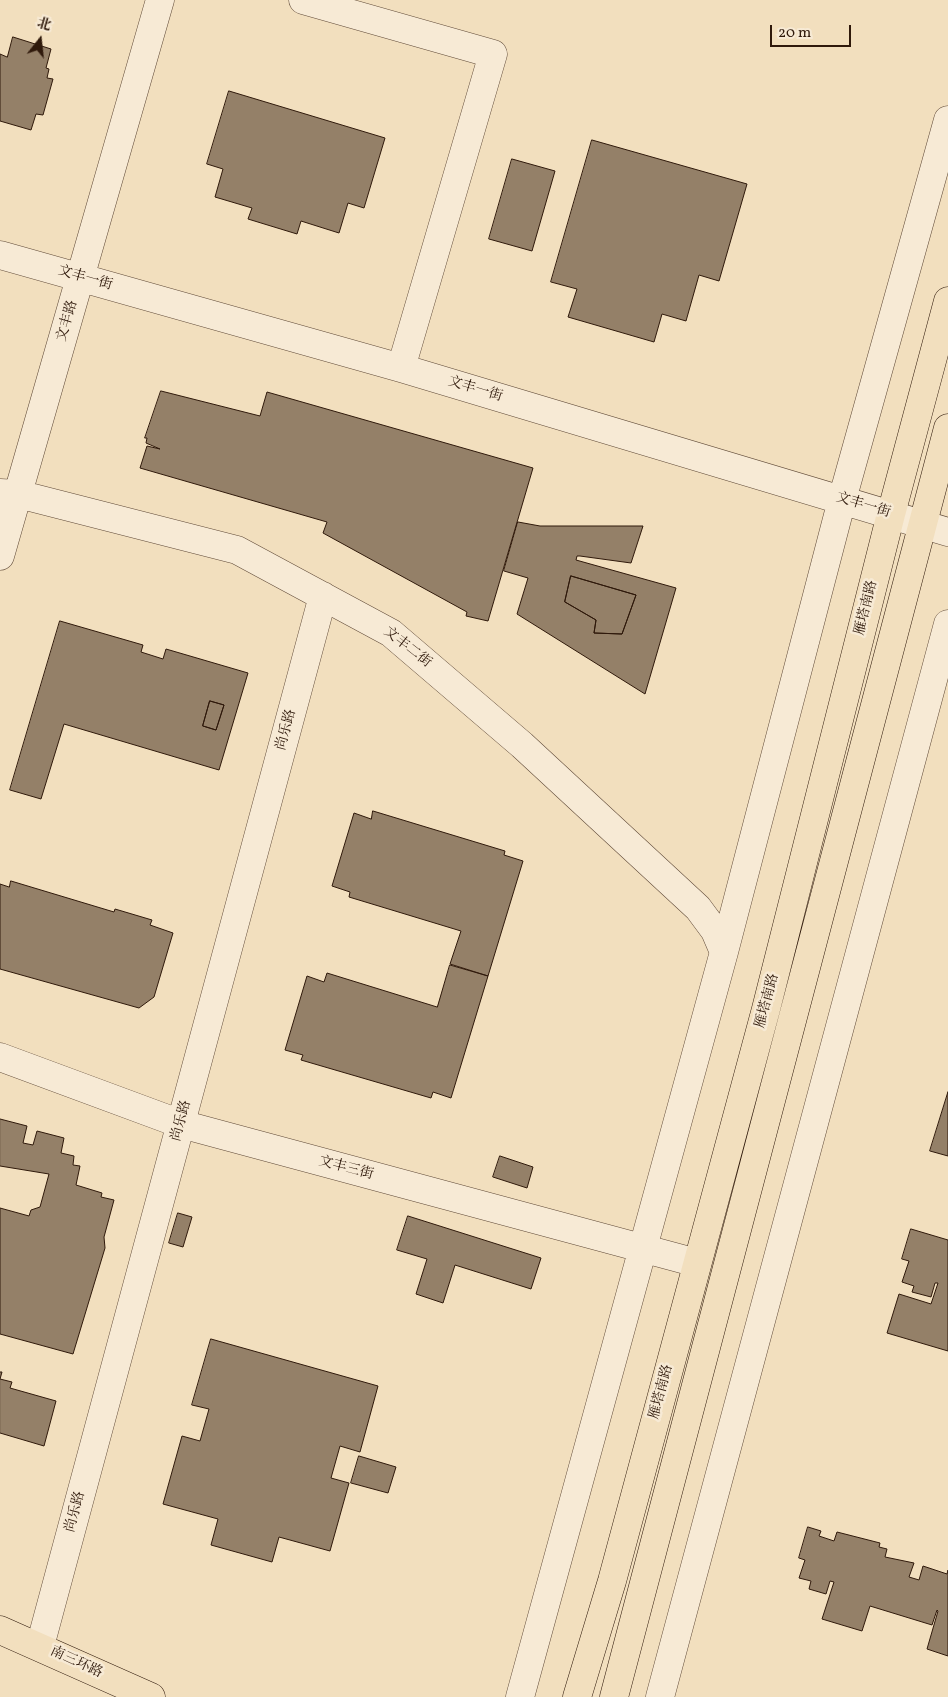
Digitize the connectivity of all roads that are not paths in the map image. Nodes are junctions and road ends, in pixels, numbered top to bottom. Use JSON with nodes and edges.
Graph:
{"nodes":[{"id":1,"x":160,"y":0,"type":"edge"},
{"id":2,"x":304,"y":0,"type":"edge"},
{"id":3,"x":948,"y":120,"type":"edge"},
{"id":4,"x":0,"y":255,"type":"edge"},
{"id":5,"x":80,"y":278,"type":"junction"},
{"id":6,"x":948,"y":301,"type":"edge"},
{"id":7,"x":401,"y":368,"type":"junction"},
{"id":8,"x":948,"y":428,"type":"edge"},
{"id":9,"x":9,"y":493,"type":"edge"},
{"id":10,"x":842,"y":500,"type":"junction"},
{"id":11,"x":891,"y":514,"type":"junction"},
{"id":12,"x":936,"y":528,"type":"edge"},
{"id":13,"x":0,"y":556,"type":"edge"},
{"id":14,"x":323,"y":596,"type":"junction"},
{"id":15,"x":948,"y":624,"type":"edge"},
{"id":16,"x":724,"y":952,"type":"junction"},
{"id":17,"x":0,"y":1056,"type":"edge"},
{"id":18,"x":181,"y":1124,"type":"junction"},
{"id":19,"x":642,"y":1248,"type":"junction"},
{"id":20,"x":697,"y":1263,"type":"junction"},
{"id":21,"x":0,"y":1630,"type":"edge"},
{"id":22,"x":40,"y":1646,"type":"junction"},
{"id":23,"x":151,"y":1697,"type":"edge"},
{"id":24,"x":520,"y":1697,"type":"edge"},
{"id":25,"x":577,"y":1697,"type":"edge"},
{"id":26,"x":614,"y":1697,"type":"edge"},
{"id":27,"x":660,"y":1697,"type":"edge"}],
"edges":[{"from":1,"to":5,"type":"street","name":"文丰路"},
{"from":2,"to":7,"type":"street"},
{"from":3,"to":10,"type":"street"},
{"from":4,"to":5,"type":"street","name":"文丰一街"},
{"from":5,"to":7,"type":"street","name":"文丰一街"},
{"from":5,"to":9,"type":"street","name":"文丰路"},
{"from":6,"to":11,"type":"main road","name":"雁塔南路"},
{"from":7,"to":10,"type":"street","name":"文丰一街"},
{"from":8,"to":12,"type":"main road","name":"雁塔南路"},
{"from":9,"to":13,"type":"street","name":"文丰路"},
{"from":9,"to":14,"type":"street","name":"文丰二街"},
{"from":10,"to":11,"type":"street","name":"文丰一街"},
{"from":10,"to":16,"type":"street"},
{"from":11,"to":12,"type":"street","name":"文丰一街"},
{"from":11,"to":20,"type":"main road","name":"雁塔南路"},
{"from":12,"to":26,"type":"main road","name":"雁塔南路"},
{"from":14,"to":16,"type":"street","name":"文丰二街"},
{"from":14,"to":18,"type":"street","name":"尚乐路"},
{"from":15,"to":27,"type":"street"},
{"from":16,"to":19,"type":"street"},
{"from":17,"to":18,"type":"street","name":"文丰三街"},
{"from":18,"to":19,"type":"street","name":"文丰三街"},
{"from":18,"to":22,"type":"street","name":"尚乐路"},
{"from":19,"to":20,"type":"street","name":"文丰三街"},
{"from":19,"to":24,"type":"street"},
{"from":20,"to":25,"type":"main road","name":"雁塔南路"},
{"from":21,"to":22,"type":"main road","name":"南三环路"},
{"from":22,"to":23,"type":"main road","name":"南三环路"}]}
